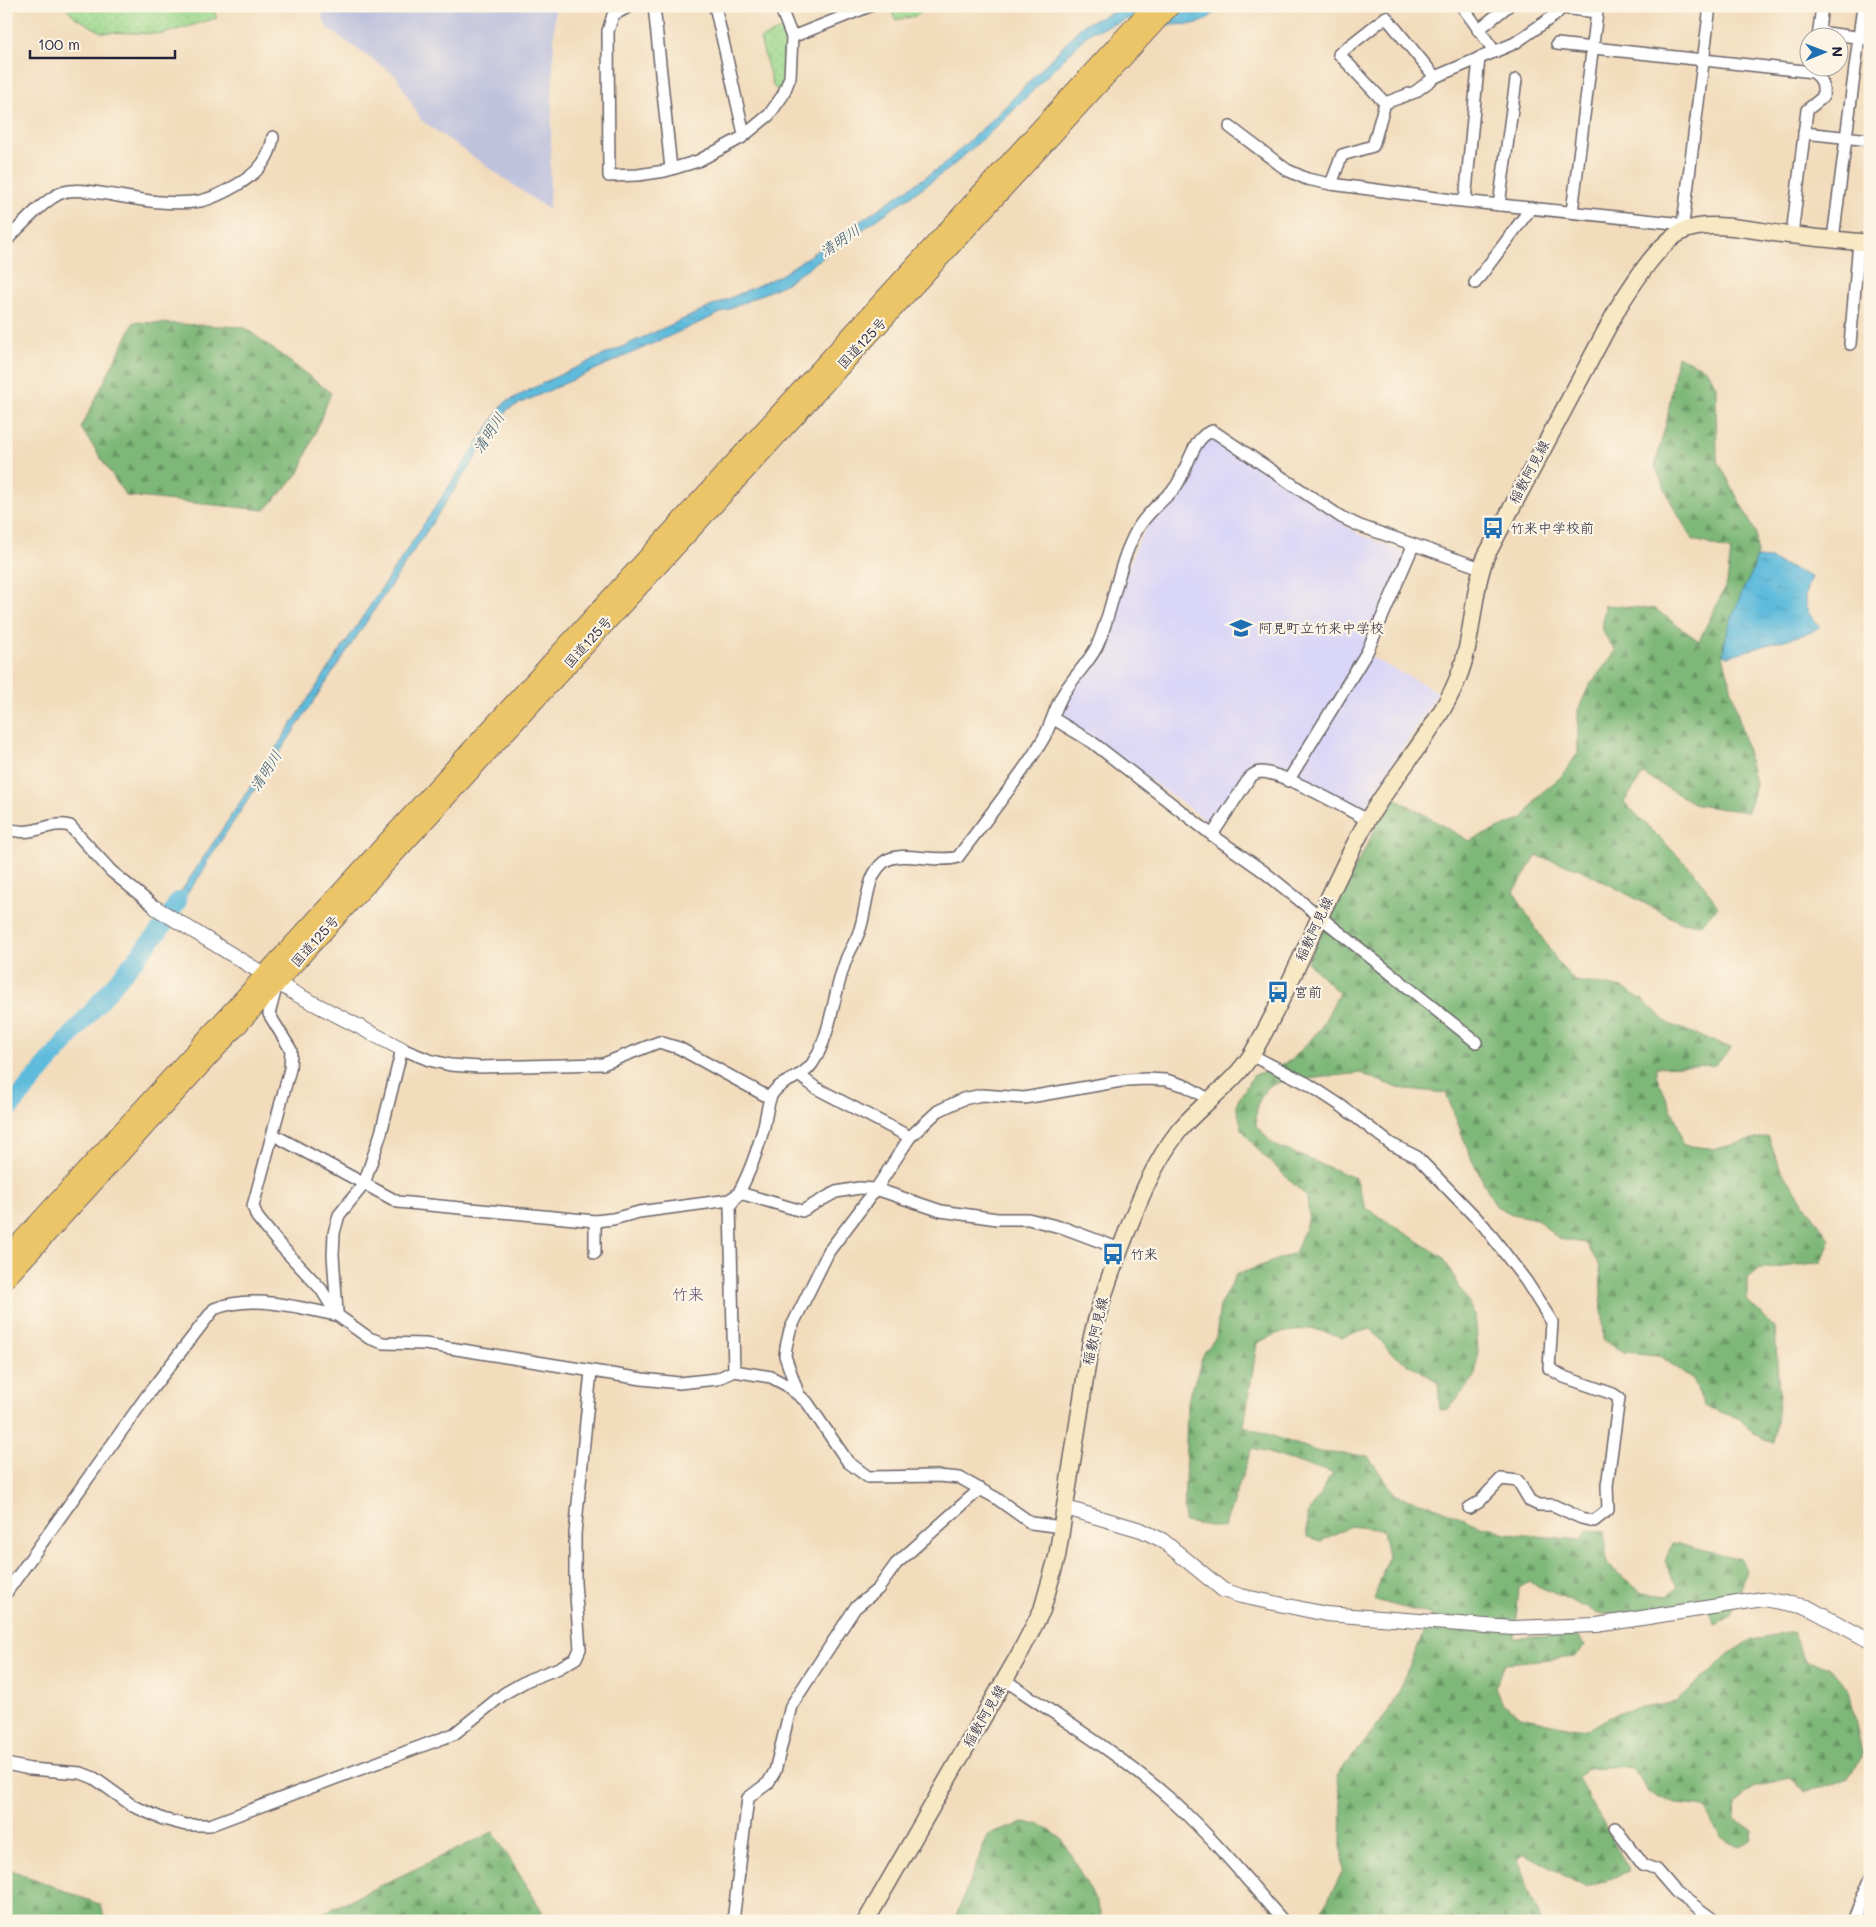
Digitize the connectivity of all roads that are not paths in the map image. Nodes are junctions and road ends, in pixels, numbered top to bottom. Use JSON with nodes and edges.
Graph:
{"nodes":[{"id":1,"x":630,"y":6,"type":"edge"},
{"id":2,"x":654,"y":6,"type":"edge"},
{"id":3,"x":715,"y":6,"type":"edge"},
{"id":4,"x":780,"y":6,"type":"edge"},
{"id":5,"x":870,"y":6,"type":"edge"},
{"id":6,"x":1153,"y":6,"type":"edge"},
{"id":7,"x":1170,"y":6,"type":"edge"},
{"id":8,"x":1462,"y":6,"type":"edge"},
{"id":9,"x":1508,"y":6,"type":"edge"},
{"id":10,"x":1710,"y":6,"type":"edge"},
{"id":11,"x":1822,"y":6,"type":"edge"},
{"id":12,"x":1863,"y":6,"type":"edge"},
{"id":13,"x":1562,"y":7,"type":"edge"},
{"id":14,"x":1597,"y":9,"type":"edge"},
{"id":15,"x":844,"y":11,"type":"edge"},
{"id":16,"x":1819,"y":28,"type":"edge"},
{"id":17,"x":1142,"y":29,"type":"junction"},
{"id":18,"x":1478,"y":30,"type":"junction"},
{"id":19,"x":792,"y":37,"type":"junction"},
{"id":20,"x":1848,"y":38,"type":"edge"},
{"id":21,"x":1864,"y":39,"type":"edge"},
{"id":22,"x":1557,"y":44,"type":"dead end"},
{"id":23,"x":1592,"y":46,"type":"junction"},
{"id":24,"x":1495,"y":52,"type":"junction"},
{"id":25,"x":1479,"y":58,"type":"junction"},
{"id":26,"x":1703,"y":60,"type":"junction"},
{"id":27,"x":1798,"y":69,"type":"edge"},
{"id":28,"x":1435,"y":77,"type":"junction"},
{"id":29,"x":1821,"y":78,"type":"edge"},
{"id":30,"x":1516,"y":80,"type":"dead end"},
{"id":31,"x":1385,"y":103,"type":"junction"},
{"id":32,"x":1230,"y":127,"type":"dead end"},
{"id":33,"x":1804,"y":133,"type":"junction"},
{"id":34,"x":744,"y":134,"type":"junction"},
{"id":35,"x":272,"y":137,"type":"dead end"},
{"id":36,"x":1846,"y":138,"type":"junction"},
{"id":37,"x":1870,"y":140,"type":"edge"},
{"id":38,"x":671,"y":169,"type":"junction"},
{"id":39,"x":1331,"y":184,"type":"junction"},
{"id":40,"x":1466,"y":202,"type":"junction"},
{"id":41,"x":1499,"y":204,"type":"junction"},
{"id":42,"x":1531,"y":208,"type":"junction"},
{"id":43,"x":1572,"y":212,"type":"junction"},
{"id":44,"x":1682,"y":232,"type":"junction"},
{"id":45,"x":1792,"y":235,"type":"junction"},
{"id":46,"x":1833,"y":239,"type":"junction"},
{"id":47,"x":6,"y":241,"type":"edge"},
{"id":48,"x":1864,"y":242,"type":"edge"},
{"id":49,"x":1475,"y":283,"type":"dead end"},
{"id":50,"x":1850,"y":344,"type":"dead end"},
{"id":51,"x":1413,"y":546,"type":"junction"},
{"id":52,"x":1481,"y":568,"type":"junction"},
{"id":53,"x":1054,"y":719,"type":"junction"},
{"id":54,"x":1288,"y":781,"type":"junction"},
{"id":55,"x":1368,"y":820,"type":"junction"},
{"id":56,"x":6,"y":828,"type":"edge"},
{"id":57,"x":1212,"y":835,"type":"junction"},
{"id":58,"x":156,"y":908,"type":"joint"},
{"id":59,"x":1319,"y":918,"type":"junction"},
{"id":60,"x":270,"y":979,"type":"junction"},
{"id":61,"x":1476,"y":1042,"type":"dead end"},
{"id":62,"x":402,"y":1049,"type":"junction"},
{"id":63,"x":1251,"y":1056,"type":"junction"},
{"id":64,"x":800,"y":1076,"type":"junction"},
{"id":65,"x":770,"y":1098,"type":"junction"},
{"id":66,"x":1210,"y":1100,"type":"junction"},
{"id":67,"x":274,"y":1135,"type":"junction"},
{"id":68,"x":910,"y":1137,"type":"junction"},
{"id":69,"x":364,"y":1184,"type":"junction"},
{"id":70,"x":876,"y":1189,"type":"junction"},
{"id":71,"x":740,"y":1193,"type":"junction"},
{"id":72,"x":595,"y":1221,"type":"junction"},
{"id":73,"x":1120,"y":1249,"type":"junction"},
{"id":74,"x":595,"y":1253,"type":"dead end"},
{"id":75,"x":6,"y":1258,"type":"edge"},
{"id":76,"x":6,"y":1278,"type":"edge"},
{"id":77,"x":337,"y":1315,"type":"junction"},
{"id":78,"x":591,"y":1371,"type":"junction"},
{"id":79,"x":734,"y":1372,"type":"junction"},
{"id":80,"x":798,"y":1393,"type":"junction"},
{"id":81,"x":980,"y":1489,"type":"junction"},
{"id":82,"x":1066,"y":1508,"type":"junction"},
{"id":83,"x":1469,"y":1508,"type":"dead end"},
{"id":84,"x":1062,"y":1527,"type":"junction"},
{"id":85,"x":6,"y":1593,"type":"edge"},
{"id":86,"x":1870,"y":1642,"type":"edge"},
{"id":87,"x":1005,"y":1680,"type":"junction"},
{"id":88,"x":6,"y":1764,"type":"edge"},
{"id":89,"x":1615,"y":1828,"type":"dead end"},
{"id":90,"x":1870,"y":1879,"type":"edge"},
{"id":91,"x":733,"y":1921,"type":"edge"},
{"id":92,"x":866,"y":1921,"type":"edge"},
{"id":93,"x":1284,"y":1921,"type":"edge"},
{"id":94,"x":1715,"y":1921,"type":"edge"},
{"id":95,"x":1853,"y":1921,"type":"edge"}],
"edges":[{"from":1,"to":38,"type":"street"},
{"from":2,"to":38,"type":"street"},
{"from":3,"to":34,"type":"street"},
{"from":4,"to":19,"type":"street"},
{"from":5,"to":15,"type":"street"},
{"from":6,"to":17,"type":"highway","name":"国道125号"},
{"from":7,"to":17,"type":"highway","name":"国道125号"},
{"from":8,"to":18,"type":"street"},
{"from":9,"to":18,"type":"street"},
{"from":10,"to":26,"type":"street"},
{"from":11,"to":16,"type":"street"},
{"from":12,"to":21,"type":"street"},
{"from":13,"to":14,"type":"street"},
{"from":13,"to":24,"type":"street"},
{"from":14,"to":23,"type":"street"},
{"from":15,"to":19,"type":"street"},
{"from":17,"to":60,"type":"highway","name":"国道125号"},
{"from":18,"to":24,"type":"street"},
{"from":19,"to":34,"type":"street"},
{"from":20,"to":21,"type":"street"},
{"from":21,"to":36,"type":"street"},
{"from":22,"to":23,"type":"street"},
{"from":23,"to":26,"type":"street"},
{"from":23,"to":43,"type":"street"},
{"from":24,"to":25,"type":"street"},
{"from":25,"to":28,"type":"street"},
{"from":25,"to":40,"type":"street"},
{"from":26,"to":27,"type":"street"},
{"from":26,"to":44,"type":"street"},
{"from":28,"to":31,"type":"street"},
{"from":28,"to":31,"type":"street"},
{"from":29,"to":33,"type":"street"},
{"from":30,"to":41,"type":"street"},
{"from":31,"to":39,"type":"street"},
{"from":32,"to":39,"type":"street"},
{"from":33,"to":36,"type":"street"},
{"from":33,"to":45,"type":"street"},
{"from":34,"to":38,"type":"street"},
{"from":35,"to":47,"type":"street"},
{"from":36,"to":37,"type":"street"},
{"from":36,"to":46,"type":"street"},
{"from":39,"to":40,"type":"street"},
{"from":40,"to":41,"type":"street"},
{"from":41,"to":42,"type":"street"},
{"from":42,"to":43,"type":"street"},
{"from":42,"to":49,"type":"street"},
{"from":43,"to":44,"type":"street"},
{"from":44,"to":45,"type":"main road"},
{"from":44,"to":52,"type":"main road","name":"稲敷阿見線"},
{"from":45,"to":46,"type":"main road"},
{"from":46,"to":48,"type":"main road"},
{"from":48,"to":50,"type":"street"},
{"from":51,"to":52,"type":"street"},
{"from":51,"to":53,"type":"street"},
{"from":51,"to":54,"type":"street"},
{"from":52,"to":55,"type":"main road","name":"稲敷阿見線"},
{"from":53,"to":57,"type":"street"},
{"from":53,"to":64,"type":"street"},
{"from":54,"to":55,"type":"street"},
{"from":54,"to":57,"type":"street"},
{"from":55,"to":59,"type":"main road","name":"稲敷阿見線"},
{"from":56,"to":58,"type":"street"},
{"from":57,"to":59,"type":"street"},
{"from":58,"to":60,"type":"street"},
{"from":59,"to":61,"type":"street"},
{"from":59,"to":63,"type":"main road","name":"稲敷阿見線"},
{"from":60,"to":62,"type":"street"},
{"from":60,"to":67,"type":"street"},
{"from":60,"to":75,"type":"highway","name":"国道125号"},
{"from":60,"to":76,"type":"highway","name":"国道125号"},
{"from":62,"to":65,"type":"street"},
{"from":62,"to":69,"type":"street"},
{"from":63,"to":66,"type":"main road","name":"稲敷阿見線"},
{"from":63,"to":83,"type":"street"},
{"from":64,"to":65,"type":"street"},
{"from":64,"to":68,"type":"street"},
{"from":65,"to":71,"type":"street"},
{"from":66,"to":68,"type":"street"},
{"from":66,"to":73,"type":"main road","name":"稲敷阿見線"},
{"from":67,"to":69,"type":"street"},
{"from":67,"to":77,"type":"street"},
{"from":68,"to":70,"type":"street"},
{"from":69,"to":72,"type":"street"},
{"from":69,"to":77,"type":"street"},
{"from":70,"to":71,"type":"street"},
{"from":70,"to":73,"type":"street"},
{"from":70,"to":80,"type":"street"},
{"from":71,"to":72,"type":"street"},
{"from":71,"to":79,"type":"street"},
{"from":72,"to":74,"type":"street"},
{"from":73,"to":82,"type":"main road","name":"稲敷阿見線"},
{"from":77,"to":78,"type":"street"},
{"from":77,"to":85,"type":"street"},
{"from":78,"to":79,"type":"street"},
{"from":78,"to":88,"type":"street"},
{"from":79,"to":80,"type":"street"},
{"from":80,"to":81,"type":"street"},
{"from":81,"to":84,"type":"street"},
{"from":81,"to":91,"type":"street"},
{"from":82,"to":84,"type":"main road","name":"稲敷阿見線"},
{"from":82,"to":86,"type":"street"},
{"from":84,"to":87,"type":"main road","name":"稲敷阿見線"},
{"from":87,"to":92,"type":"main road","name":"稲敷阿見線"},
{"from":87,"to":93,"type":"street"},
{"from":89,"to":94,"type":"street"},
{"from":90,"to":95,"type":"street"}]}
